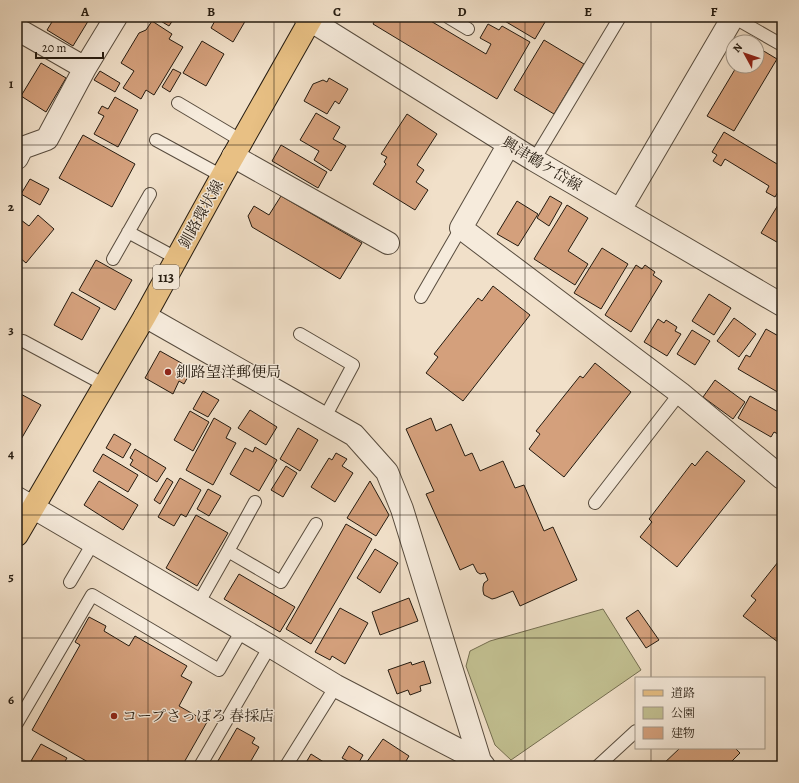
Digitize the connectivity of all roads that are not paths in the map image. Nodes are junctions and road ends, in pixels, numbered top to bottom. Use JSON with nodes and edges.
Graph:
{"nodes":[{"id":1,"x":116,"y":17,"type":"edge"},
{"id":2,"x":448,"y":17,"type":"edge"},
{"id":3,"x":620,"y":17,"type":"edge"},
{"id":4,"x":733,"y":17,"type":"edge"},
{"id":5,"x":309,"y":18,"type":"edge"},
{"id":6,"x":17,"y":29,"type":"edge"},
{"id":7,"x":468,"y":29,"type":"dead end"},
{"id":8,"x":782,"y":46,"type":"edge"},
{"id":9,"x":85,"y":68,"type":"junction"},
{"id":10,"x":178,"y":103,"type":"dead end"},
{"id":11,"x":156,"y":140,"type":"dead end"},
{"id":12,"x":509,"y":144,"type":"junction"},
{"id":13,"x":237,"y":149,"type":"junction"},
{"id":14,"x":17,"y":158,"type":"edge"},
{"id":15,"x":534,"y":160,"type":"junction"},
{"id":16,"x":222,"y":176,"type":"junction"},
{"id":17,"x":150,"y":194,"type":"dead end"},
{"id":18,"x":620,"y":210,"type":"junction"},
{"id":19,"x":461,"y":228,"type":"junction"},
{"id":20,"x":128,"y":232,"type":"junction"},
{"id":21,"x":388,"y":243,"type":"dead end"},
{"id":22,"x":176,"y":258,"type":"junction"},
{"id":23,"x":112,"y":259,"type":"dead end"},
{"id":24,"x":421,"y":297,"type":"dead end"},
{"id":25,"x":782,"y":305,"type":"edge"},
{"id":26,"x":145,"y":316,"type":"junction"},
{"id":27,"x":300,"y":334,"type":"dead end"},
{"id":28,"x":24,"y":341,"type":"dead end"},
{"id":29,"x":105,"y":385,"type":"junction"},
{"id":30,"x":680,"y":393,"type":"junction"},
{"id":31,"x":324,"y":418,"type":"junction"},
{"id":32,"x":782,"y":478,"type":"edge"},
{"id":33,"x":255,"y":502,"type":"dead end"},
{"id":34,"x":25,"y":503,"type":"edge"},
{"id":35,"x":595,"y":503,"type":"dead end"},
{"id":36,"x":316,"y":524,"type":"dead end"},
{"id":37,"x":17,"y":535,"type":"edge"},
{"id":38,"x":93,"y":543,"type":"junction"},
{"id":39,"x":228,"y":551,"type":"junction"},
{"id":40,"x":70,"y":582,"type":"dead end"},
{"id":41,"x":198,"y":604,"type":"junction"},
{"id":42,"x":242,"y":630,"type":"junction"},
{"id":43,"x":270,"y":646,"type":"junction"},
{"id":44,"x":336,"y":686,"type":"junction"},
{"id":45,"x":17,"y":723,"type":"edge"},
{"id":46,"x":635,"y":732,"type":"edge"},
{"id":47,"x":480,"y":764,"type":"edge"},
{"id":48,"x":200,"y":766,"type":"edge"},
{"id":49,"x":286,"y":766,"type":"edge"},
{"id":50,"x":598,"y":766,"type":"edge"}],
"edges":[{"from":1,"to":9,"type":"street"},
{"from":2,"to":7,"type":"lane"},
{"from":3,"to":15,"type":"lane"},
{"from":4,"to":8,"type":"lane"},
{"from":4,"to":18,"type":"street"},
{"from":5,"to":12,"type":"street","name":"興津鶴ケ岱線"},
{"from":5,"to":13,"type":"main road","name":"釧路環状線","number":"113"},
{"from":6,"to":9,"type":"street"},
{"from":9,"to":14,"type":"street"},
{"from":10,"to":13,"type":"lane"},
{"from":11,"to":16,"type":"lane"},
{"from":12,"to":15,"type":"street","name":"興津鶴ケ岱線"},
{"from":12,"to":19,"type":"street"},
{"from":13,"to":16,"type":"main road","name":"釧路環状線","number":"113"},
{"from":13,"to":21,"type":"street"},
{"from":15,"to":18,"type":"street","name":"興津鶴ケ岱線"},
{"from":16,"to":22,"type":"main road","name":"釧路環状線","number":"113"},
{"from":17,"to":20,"type":"lane"},
{"from":18,"to":25,"type":"street","name":"興津鶴ケ岱線"},
{"from":19,"to":24,"type":"lane"},
{"from":19,"to":30,"type":"street"},
{"from":20,"to":22,"type":"lane"},
{"from":20,"to":23,"type":"lane"},
{"from":22,"to":26,"type":"main road","name":"釧路環状線","number":"113"},
{"from":26,"to":29,"type":"main road","name":"釧路環状線","number":"113"},
{"from":26,"to":31,"type":"street"},
{"from":27,"to":31,"type":"lane"},
{"from":28,"to":29,"type":"lane"},
{"from":29,"to":34,"type":"main road","name":"釧路環状線","number":"113"},
{"from":30,"to":32,"type":"street"},
{"from":30,"to":35,"type":"lane"},
{"from":31,"to":47,"type":"street"},
{"from":33,"to":39,"type":"lane"},
{"from":34,"to":37,"type":"main road","name":"釧路環状線","number":"113"},
{"from":34,"to":38,"type":"street"},
{"from":36,"to":39,"type":"lane"},
{"from":38,"to":40,"type":"lane"},
{"from":38,"to":41,"type":"street"},
{"from":39,"to":41,"type":"lane"},
{"from":41,"to":42,"type":"street"},
{"from":42,"to":43,"type":"street"},
{"from":42,"to":45,"type":"lane"},
{"from":43,"to":44,"type":"street"},
{"from":43,"to":48,"type":"lane"},
{"from":44,"to":47,"type":"street"},
{"from":44,"to":49,"type":"lane"},
{"from":46,"to":50,"type":"lane"}]}
